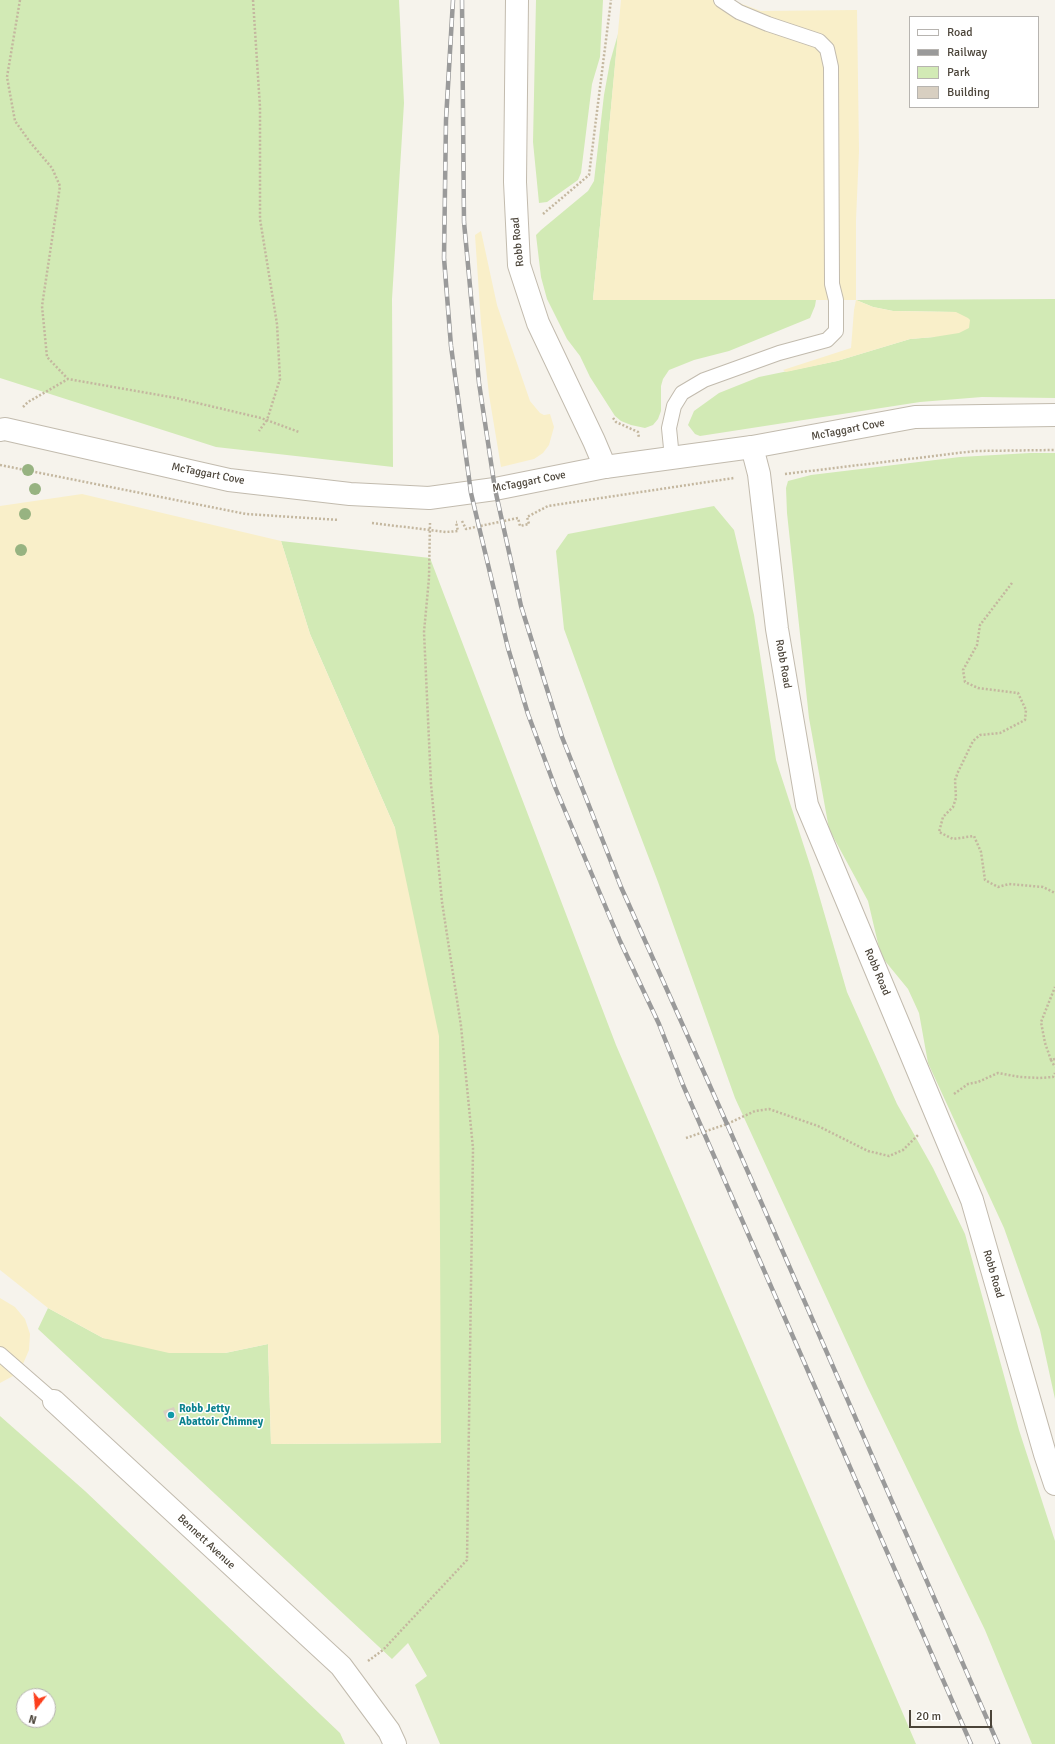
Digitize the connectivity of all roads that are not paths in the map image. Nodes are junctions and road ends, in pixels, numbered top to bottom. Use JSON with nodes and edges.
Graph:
{"nodes":[{"id":1,"x":517,"y":0,"type":"edge"},
{"id":2,"x":721,"y":0,"type":"edge"},
{"id":3,"x":1055,"y":415,"type":"edge"},
{"id":4,"x":2,"y":428,"type":"edge"},
{"id":5,"x":752,"y":448,"type":"junction"},
{"id":6,"x":672,"y":458,"type":"junction"},
{"id":7,"x":605,"y":467,"type":"junction"},
{"id":8,"x":0,"y":1354,"type":"edge"},
{"id":9,"x":54,"y":1401,"type":"joint"},
{"id":10,"x":1055,"y":1484,"type":"edge"},
{"id":11,"x":395,"y":1744,"type":"edge"}],
"edges":[{"from":1,"to":7,"type":"street","name":"Robb Road"},
{"from":2,"to":6,"type":"lane"},
{"from":3,"to":5,"type":"street","name":"McTaggart Cove"},
{"from":4,"to":7,"type":"street","name":"McTaggart Cove"},
{"from":5,"to":6,"type":"street","name":"McTaggart Cove"},
{"from":5,"to":10,"type":"street","name":"Robb Road"},
{"from":6,"to":7,"type":"street","name":"McTaggart Cove"},
{"from":8,"to":9,"type":"lane","name":"Bennett Avenue"},
{"from":9,"to":11,"type":"street","name":"Bennett Avenue"}]}
